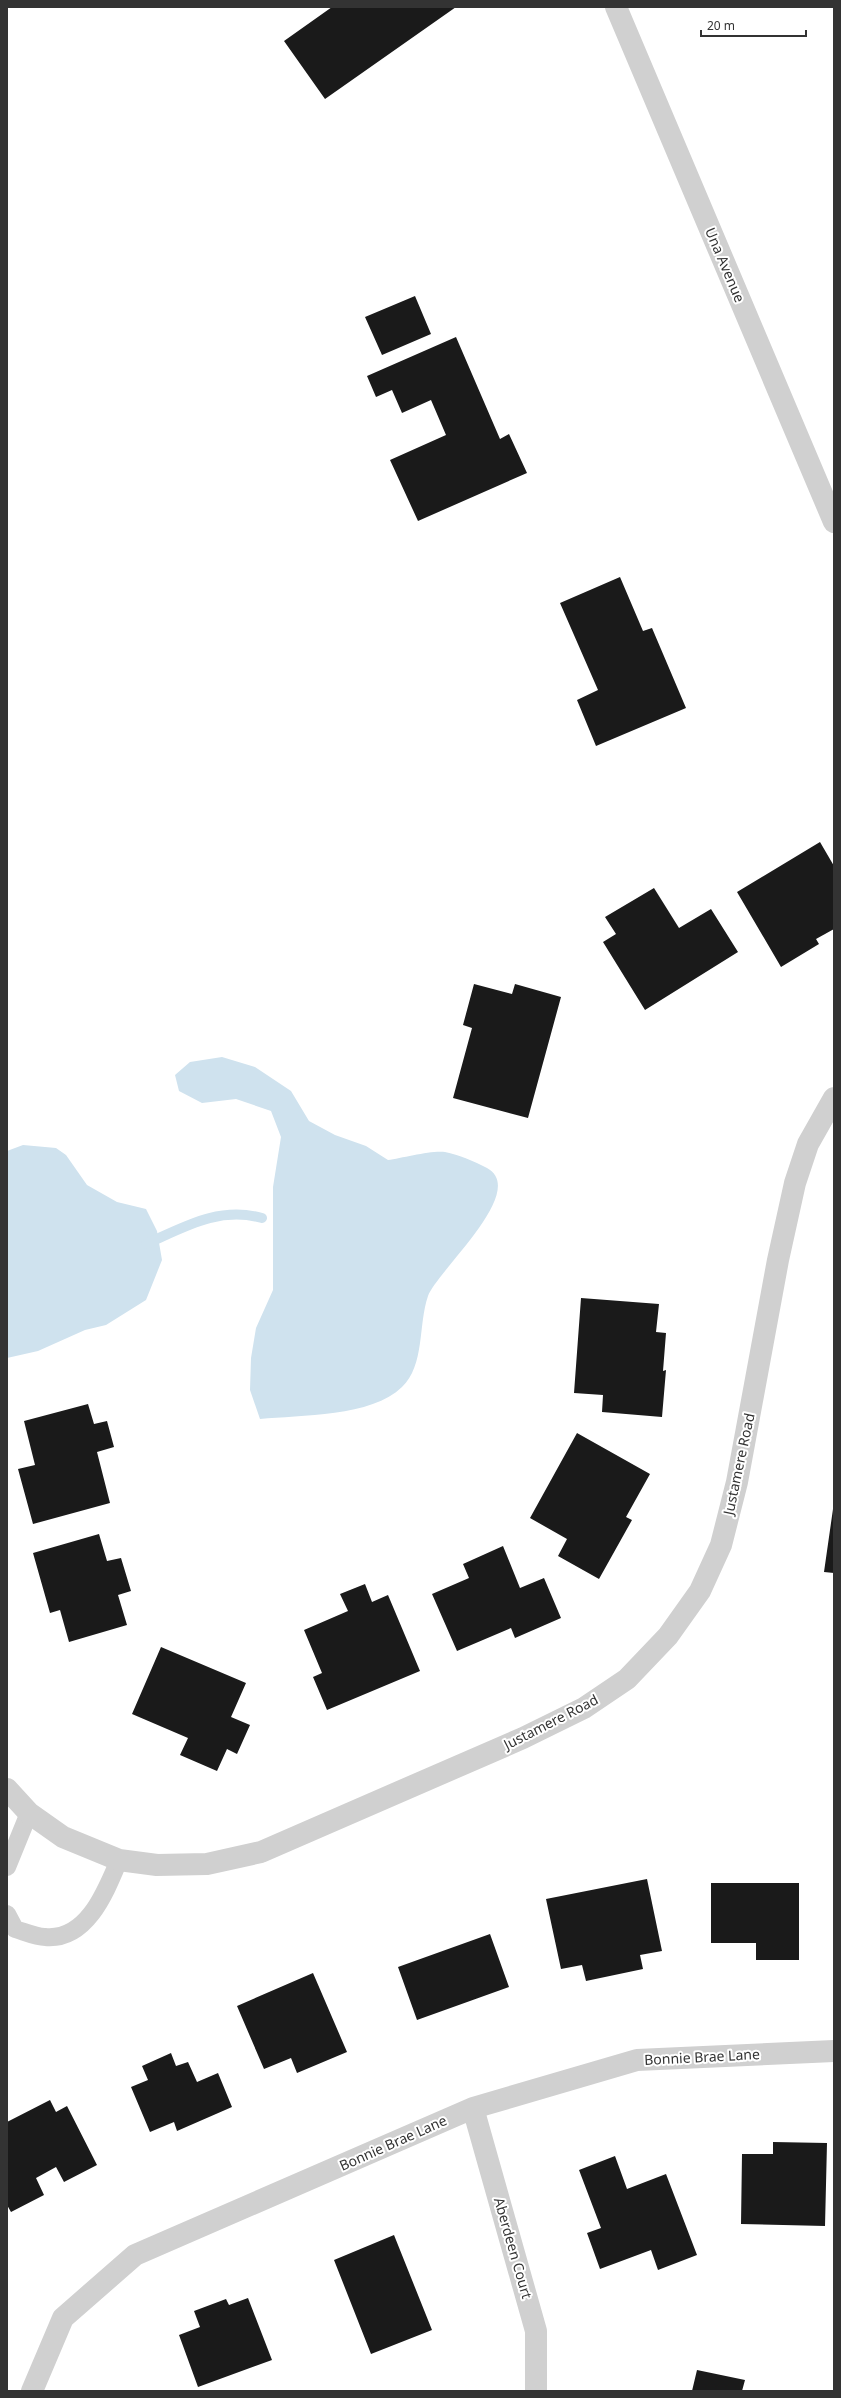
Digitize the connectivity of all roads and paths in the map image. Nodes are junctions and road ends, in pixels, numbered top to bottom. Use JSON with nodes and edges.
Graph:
{"nodes":[{"id":1,"x":616,"y":7,"type":"edge"},
{"id":2,"x":834,"y":522,"type":"edge"},
{"id":3,"x":834,"y":1098,"type":"edge"},
{"id":4,"x":7,"y":1789,"type":"edge"},
{"id":5,"x":29,"y":1813,"type":"junction"},
{"id":6,"x":120,"y":1860,"type":"junction"},
{"id":7,"x":7,"y":1867,"type":"edge"},
{"id":8,"x":7,"y":1914,"type":"edge"},
{"id":9,"x":834,"y":2051,"type":"edge"},
{"id":10,"x":473,"y":2108,"type":"junction"},
{"id":11,"x":32,"y":2391,"type":"edge"},
{"id":12,"x":536,"y":2391,"type":"edge"}],
"edges":[{"from":1,"to":2,"type":"street","name":"Una Avenue"},
{"from":3,"to":6,"type":"street","name":"Justamere Road"},
{"from":4,"to":5,"type":"street","name":"Justamere Road"},
{"from":5,"to":6,"type":"street","name":"Justamere Road"},
{"from":5,"to":7,"type":"lane"},
{"from":6,"to":8,"type":"lane"},
{"from":9,"to":10,"type":"street","name":"Bonnie Brae Lane"},
{"from":10,"to":11,"type":"street","name":"Bonnie Brae Lane"},
{"from":10,"to":12,"type":"street","name":"Aberdeen Court"}]}
